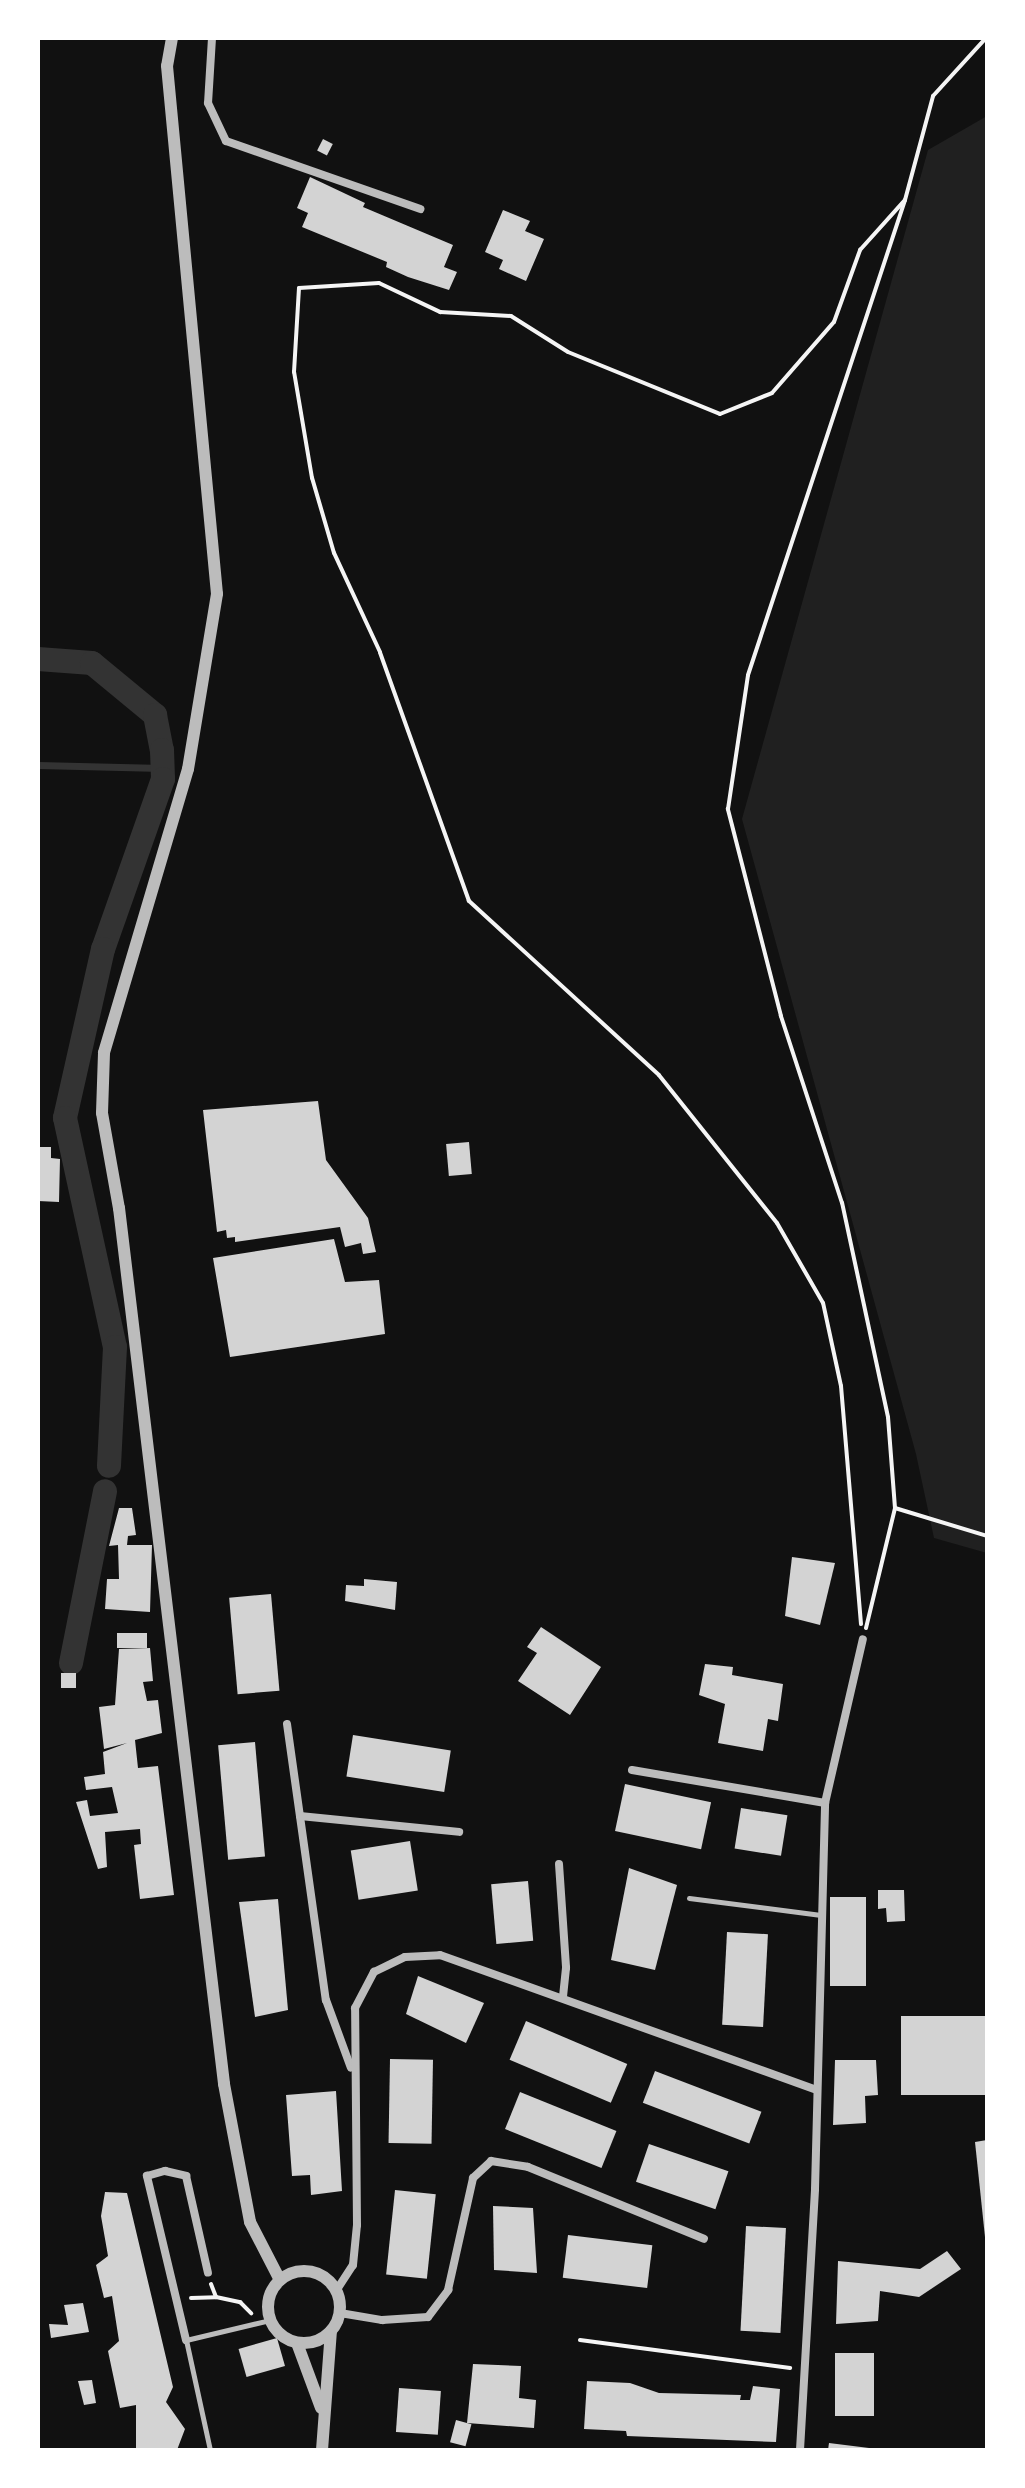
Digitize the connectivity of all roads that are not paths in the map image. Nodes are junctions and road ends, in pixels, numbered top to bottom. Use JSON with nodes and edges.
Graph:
{"nodes":[{"id":1,"x":172,"y":38,"type":"edge"},
{"id":2,"x":212,"y":38,"type":"edge"},
{"id":3,"x":420,"y":209,"type":"dead end"},
{"id":4,"x":863,"y":1639,"type":"road end"},
{"id":5,"x":287,"y":1724,"type":"dead end"},
{"id":6,"x":632,"y":1770,"type":"dead end"},
{"id":7,"x":825,"y":1803,"type":"junction"},
{"id":8,"x":300,"y":1816,"type":"junction"},
{"id":9,"x":459,"y":1832,"type":"dead end"},
{"id":10,"x":559,"y":1864,"type":"dead end"},
{"id":11,"x":689,"y":1898,"type":"dead end"},
{"id":12,"x":821,"y":1915,"type":"junction"},
{"id":13,"x":563,"y":1998,"type":"junction"},
{"id":14,"x":353,"y":2076,"type":"junction"},
{"id":15,"x":815,"y":2089,"type":"junction"},
{"id":16,"x":704,"y":2239,"type":"dead end"},
{"id":17,"x":208,"y":2273,"type":"road end"},
{"id":18,"x":280,"y":2280,"type":"junction"},
{"id":19,"x":336,"y":2291,"type":"junction"},
{"id":20,"x":340,"y":2313,"type":"junction"},
{"id":21,"x":270,"y":2320,"type":"junction"},
{"id":22,"x":331,"y":2331,"type":"junction"},
{"id":23,"x":186,"y":2340,"type":"junction"},
{"id":24,"x":297,"y":2343,"type":"junction"},
{"id":25,"x":322,"y":2411,"type":"junction"},
{"id":26,"x":210,"y":2450,"type":"edge"},
{"id":27,"x":322,"y":2450,"type":"edge"},
{"id":28,"x":800,"y":2450,"type":"edge"}],
"edges":[{"from":1,"to":18,"type":"street"},
{"from":2,"to":3,"type":"street"},
{"from":4,"to":7,"type":"street"},
{"from":5,"to":8,"type":"street"},
{"from":6,"to":7,"type":"street"},
{"from":7,"to":12,"type":"street"},
{"from":8,"to":9,"type":"street"},
{"from":8,"to":14,"type":"street"},
{"from":10,"to":13,"type":"street"},
{"from":11,"to":12,"type":"lane"},
{"from":12,"to":15,"type":"street"},
{"from":13,"to":14,"type":"street"},
{"from":13,"to":15,"type":"street"},
{"from":14,"to":19,"type":"street"},
{"from":15,"to":28,"type":"street"},
{"from":16,"to":20,"type":"street"},
{"from":17,"to":23,"type":"street"},
{"from":18,"to":19,"type":"street"},
{"from":18,"to":21,"type":"street"},
{"from":19,"to":20,"type":"street"},
{"from":20,"to":22,"type":"street"},
{"from":21,"to":23,"type":"lane"},
{"from":21,"to":24,"type":"street"},
{"from":22,"to":24,"type":"street"},
{"from":22,"to":25,"type":"street"},
{"from":23,"to":26,"type":"lane"},
{"from":24,"to":25,"type":"street"},
{"from":25,"to":27,"type":"street"}]}
